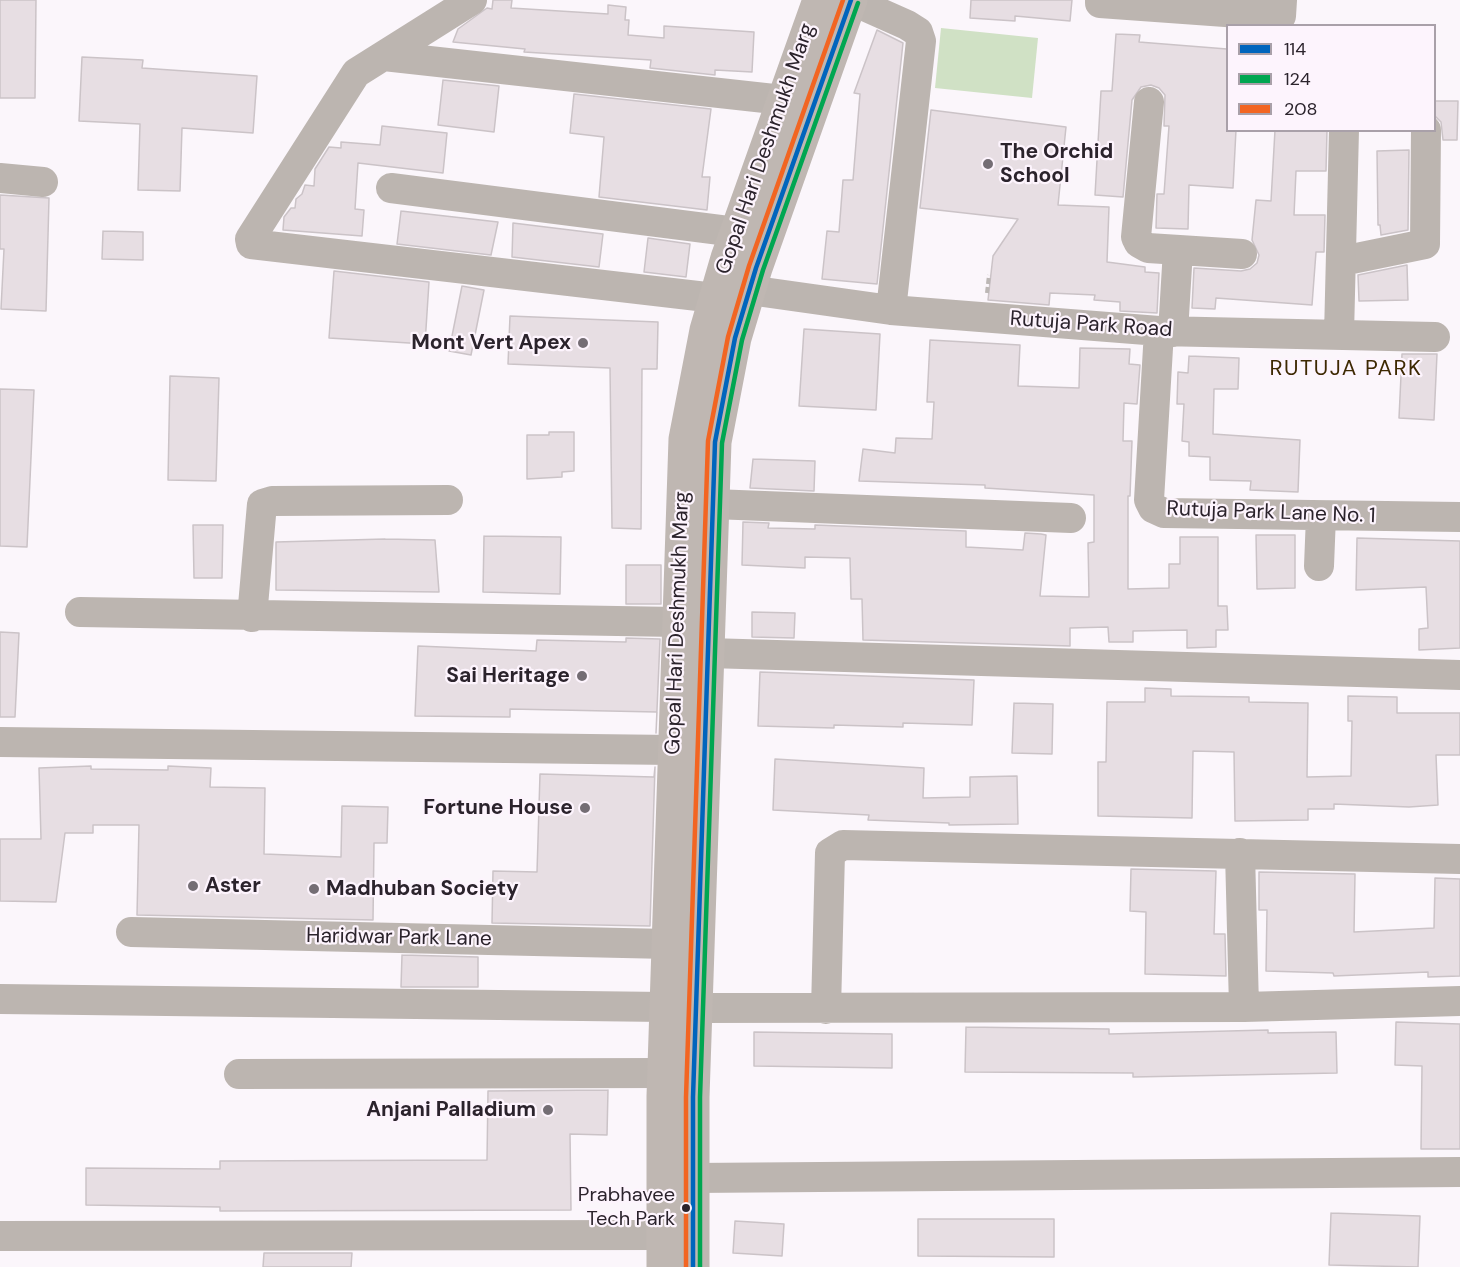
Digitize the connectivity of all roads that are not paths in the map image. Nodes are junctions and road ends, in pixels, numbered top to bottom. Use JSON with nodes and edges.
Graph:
{"nodes":[{"id":1,"x":472,"y":0,"type":"edge"},
{"id":2,"x":819,"y":0,"type":"edge"},
{"id":3,"x":851,"y":0,"type":"edge"},
{"id":4,"x":1100,"y":0,"type":"edge"},
{"id":5,"x":1282,"y":0,"type":"edge"},
{"id":6,"x":384,"y":56,"type":"junction"},
{"id":7,"x":783,"y":100,"type":"junction"},
{"id":8,"x":1149,"y":102,"type":"dead end"},
{"id":9,"x":1344,"y":132,"type":"edge"},
{"id":10,"x":1426,"y":132,"type":"edge"},
{"id":11,"x":0,"y":178,"type":"edge"},
{"id":12,"x":43,"y":182,"type":"dead end"},
{"id":13,"x":392,"y":188,"type":"dead end"},
{"id":14,"x":736,"y":232,"type":"junction"},
{"id":15,"x":1178,"y":250,"type":"junction"},
{"id":16,"x":1242,"y":254,"type":"dead end"},
{"id":17,"x":1342,"y":261,"type":"junction"},
{"id":18,"x":749,"y":290,"type":"junction"},
{"id":19,"x":715,"y":298,"type":"junction"},
{"id":20,"x":891,"y":310,"type":"junction"},
{"id":21,"x":1166,"y":332,"type":"junction"},
{"id":22,"x":1339,"y":335,"type":"junction"},
{"id":23,"x":1435,"y":337,"type":"dead end"},
{"id":24,"x":448,"y":500,"type":"dead end"},
{"id":25,"x":713,"y":504,"type":"junction"},
{"id":26,"x":1321,"y":516,"type":"junction"},
{"id":27,"x":1460,"y":517,"type":"edge"},
{"id":28,"x":1071,"y":518,"type":"dead end"},
{"id":29,"x":1319,"y":566,"type":"dead end"},
{"id":30,"x":80,"y":612,"type":"dead end"},
{"id":31,"x":252,"y":617,"type":"junction"},
{"id":32,"x":677,"y":622,"type":"junction"},
{"id":33,"x":708,"y":653,"type":"junction"},
{"id":34,"x":1460,"y":675,"type":"edge"},
{"id":35,"x":0,"y":742,"type":"edge"},
{"id":36,"x":674,"y":750,"type":"junction"},
{"id":37,"x":1240,"y":853,"type":"junction"},
{"id":38,"x":1460,"y":859,"type":"edge"},
{"id":39,"x":130,"y":932,"type":"dead end"},
{"id":40,"x":668,"y":944,"type":"junction"},
{"id":41,"x":0,"y":999,"type":"edge"},
{"id":42,"x":1460,"y":1001,"type":"edge"},
{"id":43,"x":1244,"y":1007,"type":"junction"},
{"id":44,"x":681,"y":1008,"type":"junction"},
{"id":45,"x":826,"y":1009,"type":"junction"},
{"id":46,"x":663,"y":1073,"type":"junction"},
{"id":47,"x":239,"y":1074,"type":"dead end"},
{"id":48,"x":1460,"y":1172,"type":"edge"},
{"id":49,"x":692,"y":1178,"type":"junction"},
{"id":50,"x":662,"y":1235,"type":"junction"},
{"id":51,"x":0,"y":1236,"type":"edge"},
{"id":52,"x":678,"y":1267,"type":"edge"}],
"edges":[{"from":1,"to":6,"type":"street"},
{"from":2,"to":7,"type":"main road","name":"Gopal Hari Deshmukh Marg"},
{"from":3,"to":18,"type":"main road","name":"Gopal Hari Deshmukh Marg"},
{"from":3,"to":20,"type":"street"},
{"from":4,"to":5,"type":"street"},
{"from":6,"to":7,"type":"street"},
{"from":6,"to":19,"type":"street"},
{"from":7,"to":14,"type":"main road","name":"Gopal Hari Deshmukh Marg"},
{"from":8,"to":15,"type":"street"},
{"from":9,"to":17,"type":"street"},
{"from":10,"to":17,"type":"street"},
{"from":11,"to":12,"type":"street"},
{"from":13,"to":14,"type":"street"},
{"from":14,"to":19,"type":"main road","name":"Gopal Hari Deshmukh Marg"},
{"from":15,"to":16,"type":"street"},
{"from":15,"to":21,"type":"street"},
{"from":17,"to":22,"type":"street"},
{"from":18,"to":20,"type":"street","name":"Rutuja Park Road"},
{"from":18,"to":25,"type":"main road","name":"Gopal Hari Deshmukh Marg"},
{"from":19,"to":32,"type":"main road","name":"Gopal Hari Deshmukh Marg"},
{"from":20,"to":21,"type":"street","name":"Rutuja Park Road"},
{"from":21,"to":22,"type":"street","name":"Rutuja Park Road"},
{"from":21,"to":26,"type":"street","name":"Rutuja Park Lane No. 1"},
{"from":22,"to":23,"type":"street","name":"Rutuja Park Road"},
{"from":24,"to":31,"type":"street"},
{"from":25,"to":28,"type":"street"},
{"from":25,"to":33,"type":"main road","name":"Gopal Hari Deshmukh Marg"},
{"from":26,"to":27,"type":"street","name":"Rutuja Park Lane No. 1"},
{"from":26,"to":29,"type":"street"},
{"from":30,"to":31,"type":"street"},
{"from":31,"to":32,"type":"street"},
{"from":32,"to":36,"type":"main road","name":"Gopal Hari Deshmukh Marg"},
{"from":33,"to":34,"type":"street"},
{"from":33,"to":44,"type":"main road","name":"Gopal Hari Deshmukh Marg"},
{"from":35,"to":36,"type":"street"},
{"from":36,"to":40,"type":"main road","name":"Gopal Hari Deshmukh Marg"},
{"from":37,"to":38,"type":"street"},
{"from":37,"to":43,"type":"street"},
{"from":37,"to":45,"type":"street"},
{"from":39,"to":40,"type":"street","name":"Haridwar Park Lane"},
{"from":40,"to":44,"type":"main road","name":"Gopal Hari Deshmukh Marg"},
{"from":41,"to":44,"type":"street"},
{"from":42,"to":43,"type":"street"},
{"from":43,"to":45,"type":"street"},
{"from":44,"to":45,"type":"street"},
{"from":44,"to":46,"type":"main road","name":"Gopal Hari Deshmukh Marg"},
{"from":44,"to":49,"type":"main road","name":"Gopal Hari Deshmukh Marg"},
{"from":46,"to":47,"type":"street"},
{"from":46,"to":50,"type":"main road","name":"Gopal Hari Deshmukh Marg"},
{"from":48,"to":49,"type":"street"},
{"from":49,"to":52,"type":"main road","name":"Gopal Hari Deshmukh Marg"},
{"from":50,"to":51,"type":"street"},
{"from":50,"to":52,"type":"main road","name":"Gopal Hari Deshmukh Marg"}]}
